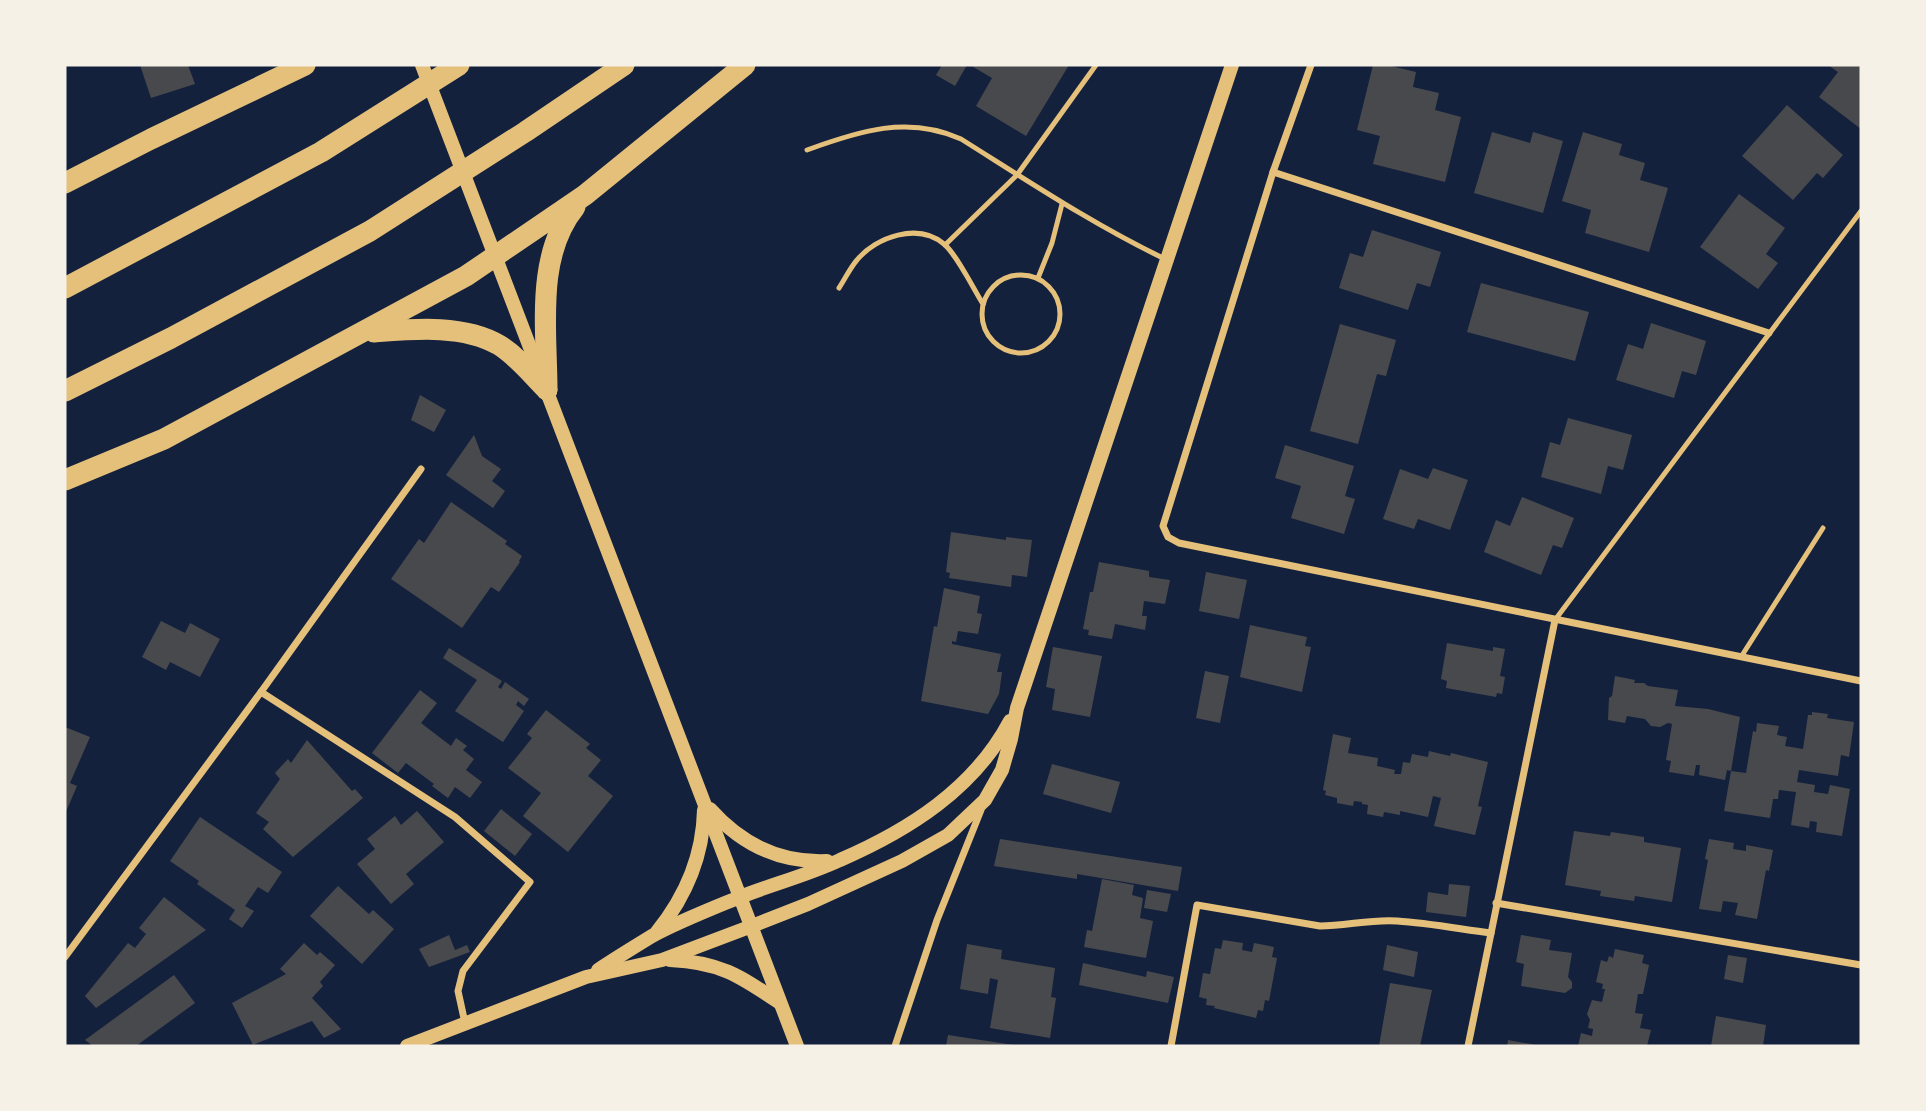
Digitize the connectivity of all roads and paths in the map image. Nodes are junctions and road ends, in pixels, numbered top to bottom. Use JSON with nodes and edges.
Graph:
{"nodes":[{"id":1,"x":305,"y":65,"type":"edge"},
{"id":2,"x":422,"y":65,"type":"edge"},
{"id":3,"x":459,"y":65,"type":"edge"},
{"id":4,"x":624,"y":65,"type":"edge"},
{"id":5,"x":745,"y":65,"type":"edge"},
{"id":6,"x":1096,"y":65,"type":"edge"},
{"id":7,"x":1231,"y":65,"type":"edge"},
{"id":8,"x":1311,"y":65,"type":"edge"},
{"id":9,"x":807,"y":150,"type":"dead end"},
{"id":10,"x":1273,"y":172,"type":"junction"},
{"id":11,"x":1017,"y":175,"type":"junction"},
{"id":12,"x":65,"y":183,"type":"edge"},
{"id":13,"x":585,"y":195,"type":"junction"},
{"id":14,"x":1062,"y":204,"type":"junction"},
{"id":15,"x":1861,"y":211,"type":"edge"},
{"id":16,"x":945,"y":245,"type":"junction"},
{"id":17,"x":494,"y":257,"type":"junction"},
{"id":18,"x":1165,"y":259,"type":"junction"},
{"id":19,"x":1038,"y":278,"type":"junction"},
{"id":20,"x":65,"y":288,"type":"edge"},
{"id":21,"x":839,"y":288,"type":"dead end"},
{"id":22,"x":983,"y":304,"type":"junction"},
{"id":23,"x":365,"y":332,"type":"junction"},
{"id":24,"x":1769,"y":333,"type":"junction"},
{"id":25,"x":547,"y":390,"type":"junction"},
{"id":26,"x":65,"y":391,"type":"edge"},
{"id":27,"x":421,"y":468,"type":"dead end"},
{"id":28,"x":65,"y":480,"type":"edge"},
{"id":29,"x":1823,"y":528,"type":"dead end"},
{"id":30,"x":1555,"y":620,"type":"junction"},
{"id":31,"x":1741,"y":657,"type":"junction"},
{"id":32,"x":1861,"y":681,"type":"edge"},
{"id":33,"x":261,"y":692,"type":"junction"},
{"id":34,"x":1017,"y":708,"type":"junction"},
{"id":35,"x":985,"y":800,"type":"junction"},
{"id":36,"x":704,"y":802,"type":"junction"},
{"id":37,"x":839,"y":861,"type":"junction"},
{"id":38,"x":740,"y":897,"type":"junction"},
{"id":39,"x":1496,"y":903,"type":"junction"},
{"id":40,"x":752,"y":926,"type":"junction"},
{"id":41,"x":1491,"y":933,"type":"junction"},
{"id":42,"x":654,"y":935,"type":"junction"},
{"id":43,"x":65,"y":957,"type":"edge"},
{"id":44,"x":662,"y":960,"type":"junction"},
{"id":45,"x":1861,"y":965,"type":"edge"},
{"id":46,"x":586,"y":977,"type":"junction"},
{"id":47,"x":780,"y":1003,"type":"junction"},
{"id":48,"x":465,"y":1023,"type":"junction"},
{"id":49,"x":407,"y":1046,"type":"edge"},
{"id":50,"x":797,"y":1046,"type":"edge"},
{"id":51,"x":895,"y":1046,"type":"edge"},
{"id":52,"x":1171,"y":1046,"type":"edge"},
{"id":53,"x":1468,"y":1046,"type":"edge"}],
"edges":[{"from":1,"to":12,"type":"highway"},
{"from":2,"to":17,"type":"main road"},
{"from":3,"to":20,"type":"highway"},
{"from":4,"to":26,"type":"highway"},
{"from":5,"to":13,"type":"highway"},
{"from":6,"to":11,"type":"lane"},
{"from":7,"to":18,"type":"main road"},
{"from":8,"to":10,"type":"street"},
{"from":9,"to":11,"type":"lane"},
{"from":10,"to":24,"type":"street"},
{"from":10,"to":30,"type":"street"},
{"from":11,"to":14,"type":"lane"},
{"from":11,"to":16,"type":"lane"},
{"from":13,"to":17,"type":"highway"},
{"from":13,"to":25,"type":"highway"},
{"from":14,"to":18,"type":"lane"},
{"from":14,"to":19,"type":"lane"},
{"from":15,"to":24,"type":"lane"},
{"from":16,"to":21,"type":"lane"},
{"from":16,"to":22,"type":"lane"},
{"from":17,"to":23,"type":"highway"},
{"from":17,"to":25,"type":"main road"},
{"from":18,"to":34,"type":"main road"},
{"from":19,"to":22,"type":"lane"},
{"from":19,"to":22,"type":"lane"},
{"from":23,"to":25,"type":"highway"},
{"from":23,"to":28,"type":"highway"},
{"from":24,"to":30,"type":"lane"},
{"from":25,"to":36,"type":"main road"},
{"from":27,"to":33,"type":"street"},
{"from":29,"to":31,"type":"lane"},
{"from":30,"to":31,"type":"street"},
{"from":30,"to":39,"type":"street"},
{"from":31,"to":32,"type":"street"},
{"from":33,"to":43,"type":"street"},
{"from":33,"to":48,"type":"street"},
{"from":34,"to":35,"type":"main road"},
{"from":34,"to":37,"type":"main road"},
{"from":35,"to":40,"type":"main road"},
{"from":35,"to":51,"type":"street"},
{"from":36,"to":37,"type":"main road"},
{"from":36,"to":38,"type":"main road"},
{"from":36,"to":42,"type":"main road"},
{"from":37,"to":38,"type":"main road"},
{"from":38,"to":40,"type":"main road"},
{"from":38,"to":42,"type":"main road"},
{"from":39,"to":41,"type":"street"},
{"from":39,"to":45,"type":"street"},
{"from":40,"to":44,"type":"main road"},
{"from":40,"to":47,"type":"main road"},
{"from":41,"to":52,"type":"street"},
{"from":41,"to":53,"type":"street"},
{"from":42,"to":46,"type":"main road"},
{"from":44,"to":46,"type":"main road"},
{"from":44,"to":47,"type":"main road"},
{"from":46,"to":48,"type":"main road"},
{"from":47,"to":50,"type":"main road"},
{"from":48,"to":49,"type":"main road"}]}
